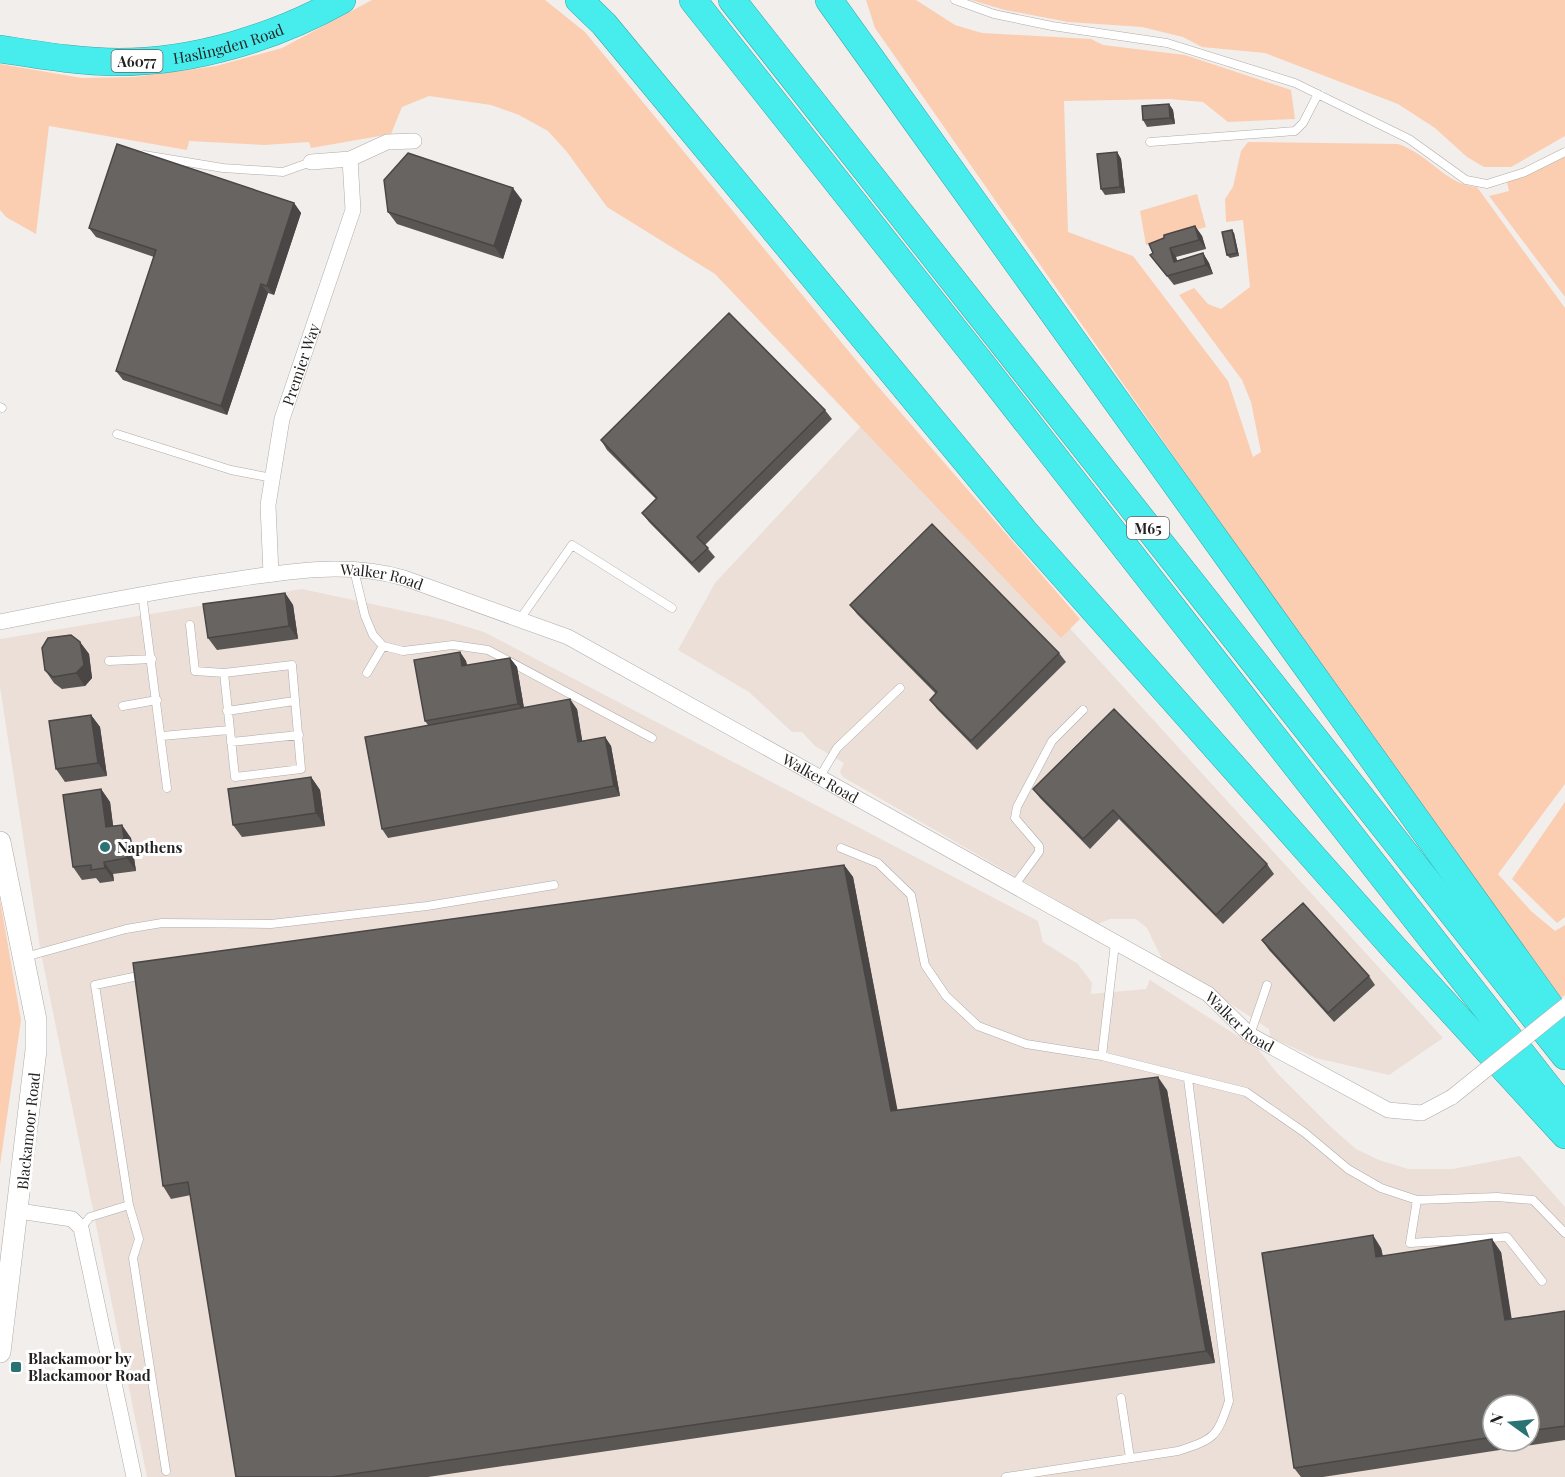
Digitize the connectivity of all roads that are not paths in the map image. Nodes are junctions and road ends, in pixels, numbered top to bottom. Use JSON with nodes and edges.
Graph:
{"nodes":[{"id":1,"x":312,"y":0,"type":"edge"},
{"id":2,"x":342,"y":0,"type":"edge"},
{"id":3,"x":579,"y":0,"type":"edge"},
{"id":4,"x":693,"y":0,"type":"edge"},
{"id":5,"x":732,"y":0,"type":"edge"},
{"id":6,"x":829,"y":0,"type":"edge"},
{"id":7,"x":955,"y":0,"type":"edge"},
{"id":8,"x":0,"y":37,"type":"edge"},
{"id":9,"x":0,"y":49,"type":"edge"},
{"id":10,"x":1318,"y":94,"type":"junction"},
{"id":11,"x":414,"y":141,"type":"dead end"},
{"id":12,"x":1150,"y":142,"type":"dead end"},
{"id":13,"x":1565,"y":152,"type":"edge"},
{"id":14,"x":144,"y":155,"type":"edge"},
{"id":15,"x":350,"y":159,"type":"junction"},
{"id":16,"x":311,"y":162,"type":"joint"},
{"id":17,"x":117,"y":434,"type":"dead end"},
{"id":18,"x":274,"y":479,"type":"junction"},
{"id":19,"x":354,"y":568,"type":"junction"},
{"id":20,"x":271,"y":574,"type":"junction"},
{"id":21,"x":142,"y":593,"type":"junction"},
{"id":22,"x":672,"y":608,"type":"dead end"},
{"id":23,"x":520,"y":619,"type":"junction"},
{"id":24,"x":0,"y":622,"type":"edge"},
{"id":25,"x":190,"y":625,"type":"dead end"},
{"id":26,"x":384,"y":646,"type":"junction"},
{"id":27,"x":152,"y":659,"type":"junction"},
{"id":28,"x":109,"y":661,"type":"dead end"},
{"id":29,"x":367,"y":673,"type":"dead end"},
{"id":30,"x":224,"y":674,"type":"junction"},
{"id":31,"x":900,"y":688,"type":"dead end"},
{"id":32,"x":157,"y":700,"type":"junction"},
{"id":33,"x":294,"y":701,"type":"junction"},
{"id":34,"x":123,"y":706,"type":"dead end"},
{"id":35,"x":1083,"y":710,"type":"dead end"},
{"id":36,"x":227,"y":711,"type":"junction"},
{"id":37,"x":229,"y":730,"type":"junction"},
{"id":38,"x":299,"y":735,"type":"junction"},
{"id":39,"x":162,"y":736,"type":"junction"},
{"id":40,"x":652,"y":738,"type":"dead end"},
{"id":41,"x":231,"y":742,"type":"junction"},
{"id":42,"x":819,"y":778,"type":"junction"},
{"id":43,"x":167,"y":788,"type":"dead end"},
{"id":44,"x":0,"y":842,"type":"edge"},
{"id":45,"x":841,"y":848,"type":"dead end"},
{"id":46,"x":554,"y":885,"type":"dead end"},
{"id":47,"x":1014,"y":886,"type":"junction"},
{"id":48,"x":1115,"y":943,"type":"junction"},
{"id":49,"x":24,"y":957,"type":"junction"},
{"id":50,"x":154,"y":973,"type":"edge"},
{"id":51,"x":1267,"y":985,"type":"dead end"},
{"id":52,"x":1565,"y":1006,"type":"edge"},
{"id":53,"x":1565,"y":1027,"type":"edge"},
{"id":54,"x":1250,"y":1035,"type":"junction"},
{"id":55,"x":1102,"y":1056,"type":"junction"},
{"id":56,"x":1565,"y":1056,"type":"edge"},
{"id":57,"x":1188,"y":1079,"type":"junction"},
{"id":58,"x":1565,"y":1110,"type":"edge"},
{"id":59,"x":1565,"y":1135,"type":"edge"},
{"id":60,"x":1417,"y":1200,"type":"junction"},
{"id":61,"x":129,"y":1205,"type":"junction"},
{"id":62,"x":19,"y":1210,"type":"junction"},
{"id":63,"x":81,"y":1228,"type":"junction"},
{"id":64,"x":1565,"y":1233,"type":"edge"},
{"id":65,"x":1542,"y":1281,"type":"dead end"},
{"id":66,"x":0,"y":1352,"type":"edge"},
{"id":67,"x":1121,"y":1398,"type":"dead end"},
{"id":68,"x":1130,"y":1458,"type":"junction"},
{"id":69,"x":166,"y":1471,"type":"dead end"},
{"id":70,"x":134,"y":1477,"type":"edge"},
{"id":71,"x":1006,"y":1477,"type":"edge"}],
"edges":[{"from":1,"to":8,"type":"highway","name":"Haslingden Road","number":"A6077"},
{"from":2,"to":9,"type":"highway","name":"Haslingden Road","number":"A6077"},
{"from":3,"to":59,"type":"highway"},
{"from":4,"to":58,"type":"highway","number":"M65"},
{"from":5,"to":56,"type":"highway","number":"M65"},
{"from":6,"to":53,"type":"highway"},
{"from":7,"to":10,"type":"lane"},
{"from":10,"to":12,"type":"lane"},
{"from":10,"to":13,"type":"lane"},
{"from":11,"to":15,"type":"street"},
{"from":14,"to":16,"type":"lane"},
{"from":15,"to":16,"type":"street"},
{"from":15,"to":18,"type":"street","name":"Premier Way"},
{"from":17,"to":18,"type":"lane"},
{"from":18,"to":20,"type":"street","name":"Premier Way"},
{"from":19,"to":20,"type":"street","name":"Walker Road"},
{"from":19,"to":23,"type":"street","name":"Walker Road"},
{"from":19,"to":26,"type":"lane"},
{"from":20,"to":21,"type":"street","name":"Walker Road"},
{"from":21,"to":24,"type":"street","name":"Walker Road"},
{"from":21,"to":27,"type":"lane"},
{"from":22,"to":23,"type":"lane"},
{"from":23,"to":42,"type":"street","name":"Walker Road"},
{"from":25,"to":30,"type":"lane"},
{"from":26,"to":29,"type":"lane"},
{"from":26,"to":40,"type":"lane"},
{"from":27,"to":28,"type":"lane"},
{"from":27,"to":32,"type":"lane"},
{"from":30,"to":33,"type":"lane"},
{"from":30,"to":36,"type":"lane"},
{"from":31,"to":42,"type":"lane"},
{"from":32,"to":34,"type":"lane"},
{"from":32,"to":39,"type":"lane"},
{"from":33,"to":36,"type":"lane"},
{"from":33,"to":38,"type":"lane"},
{"from":35,"to":47,"type":"lane"},
{"from":36,"to":37,"type":"lane"},
{"from":37,"to":39,"type":"lane"},
{"from":37,"to":41,"type":"lane"},
{"from":38,"to":41,"type":"lane"},
{"from":38,"to":41,"type":"lane"},
{"from":39,"to":43,"type":"lane"},
{"from":42,"to":47,"type":"street","name":"Walker Road"},
{"from":44,"to":49,"type":"main road","name":"Blackamoor Road"},
{"from":45,"to":55,"type":"lane"},
{"from":46,"to":49,"type":"lane"},
{"from":47,"to":48,"type":"street","name":"Walker Road"},
{"from":48,"to":54,"type":"street","name":"Walker Road"},
{"from":48,"to":55,"type":"lane"},
{"from":49,"to":62,"type":"main road","name":"Blackamoor Road"},
{"from":50,"to":61,"type":"lane"},
{"from":51,"to":54,"type":"lane"},
{"from":52,"to":54,"type":"street","name":"Walker Road","bridge":true},
{"from":55,"to":57,"type":"lane"},
{"from":57,"to":60,"type":"lane"},
{"from":57,"to":68,"type":"lane"},
{"from":60,"to":64,"type":"lane"},
{"from":60,"to":65,"type":"lane"},
{"from":61,"to":63,"type":"lane"},
{"from":61,"to":69,"type":"lane"},
{"from":62,"to":63,"type":"street","name":"Blackamoor Road"},
{"from":62,"to":66,"type":"main road"},
{"from":63,"to":70,"type":"street"},
{"from":67,"to":68,"type":"lane"},
{"from":68,"to":71,"type":"lane"}]}
